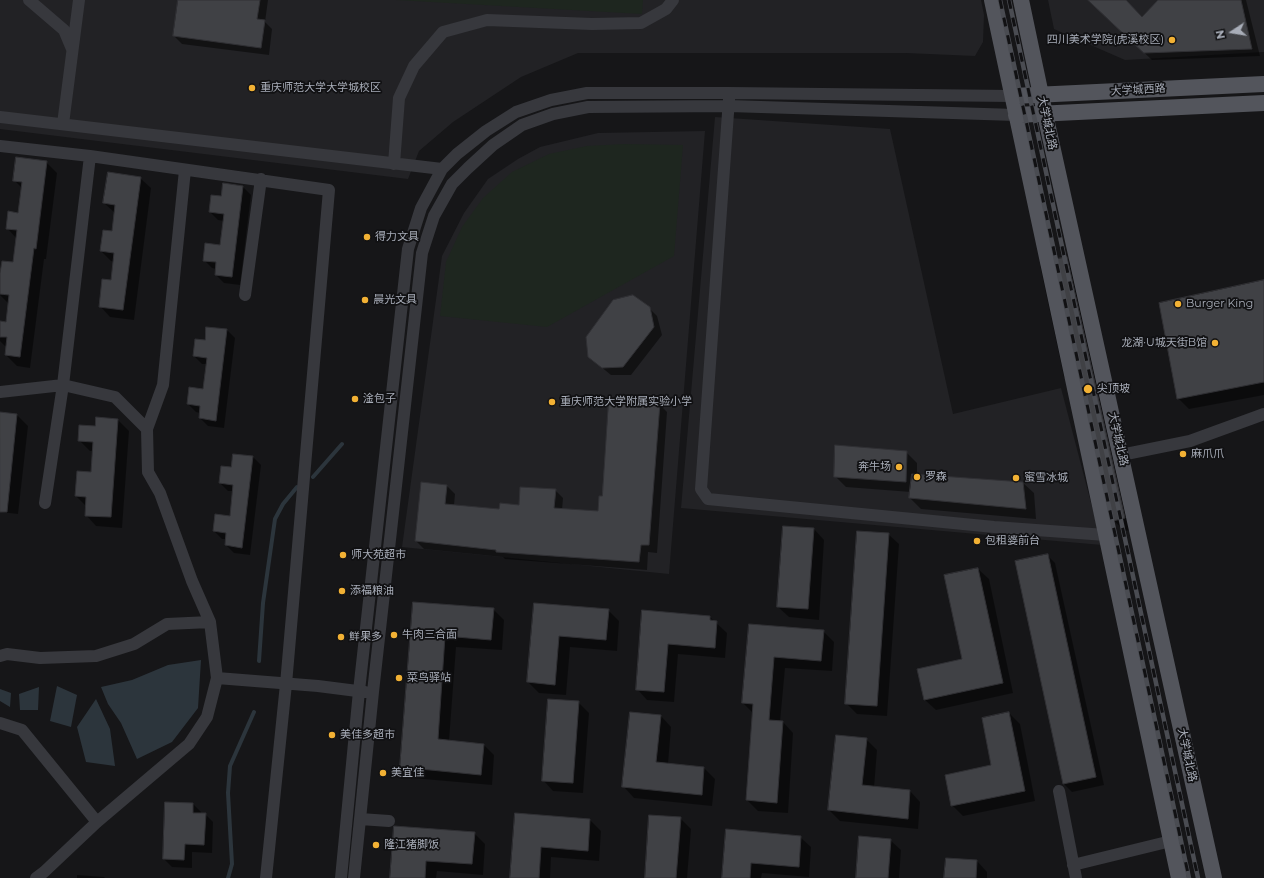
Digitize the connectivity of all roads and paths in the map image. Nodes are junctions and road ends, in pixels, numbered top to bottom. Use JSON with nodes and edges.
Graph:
{"nodes":[{"id":1,"x":29,"y":0,"type":"edge"},
{"id":2,"x":79,"y":0,"type":"edge"},
{"id":3,"x":673,"y":0,"type":"edge"},
{"id":4,"x":992,"y":0,"type":"edge"},
{"id":5,"x":1021,"y":0,"type":"edge"},
{"id":6,"x":72,"y":50,"type":"junction"},
{"id":7,"x":1264,"y":84,"type":"edge"},
{"id":8,"x":730,"y":93,"type":"junction"},
{"id":9,"x":1042,"y":95,"type":"junction"},
{"id":10,"x":1013,"y":96,"type":"junction"},
{"id":11,"x":1264,"y":103,"type":"edge"},
{"id":12,"x":729,"y":106,"type":"junction"},
{"id":13,"x":1045,"y":114,"type":"junction"},
{"id":14,"x":1016,"y":115,"type":"junction"},
{"id":15,"x":0,"y":117,"type":"edge"},
{"id":16,"x":63,"y":124,"type":"junction"},
{"id":17,"x":0,"y":146,"type":"edge"},
{"id":18,"x":90,"y":156,"type":"junction"},
{"id":19,"x":394,"y":164,"type":"junction"},
{"id":20,"x":442,"y":169,"type":"junction"},
{"id":21,"x":185,"y":170,"type":"junction"},
{"id":22,"x":261,"y":179,"type":"junction"},
{"id":23,"x":245,"y":295,"type":"dead end"},
{"id":24,"x":63,"y":385,"type":"junction"},
{"id":25,"x":0,"y":392,"type":"edge"},
{"id":26,"x":1264,"y":414,"type":"edge"},
{"id":27,"x":146,"y":429,"type":"junction"},
{"id":28,"x":1121,"y":455,"type":"junction"},
{"id":29,"x":45,"y":503,"type":"dead end"},
{"id":30,"x":1106,"y":535,"type":"junction"},
{"id":31,"x":210,"y":622,"type":"junction"},
{"id":32,"x":0,"y":656,"type":"edge"},
{"id":33,"x":217,"y":678,"type":"junction"},
{"id":34,"x":286,"y":684,"type":"junction"},
{"id":35,"x":359,"y":691,"type":"junction"},
{"id":36,"x":373,"y":692,"type":"junction"},
{"id":37,"x":0,"y":723,"type":"edge"},
{"id":38,"x":1058,"y":791,"type":"dead end"},
{"id":39,"x":360,"y":819,"type":"junction"},
{"id":40,"x":389,"y":820,"type":"dead end"},
{"id":41,"x":97,"y":822,"type":"junction"},
{"id":42,"x":1171,"y":841,"type":"junction"},
{"id":43,"x":1073,"y":865,"type":"junction"},
{"id":44,"x":36,"y":878,"type":"edge"},
{"id":45,"x":266,"y":878,"type":"edge"},
{"id":46,"x":341,"y":878,"type":"edge"},
{"id":47,"x":354,"y":878,"type":"edge"},
{"id":48,"x":1076,"y":878,"type":"edge"},
{"id":49,"x":1179,"y":878,"type":"edge"},
{"id":50,"x":1214,"y":878,"type":"edge"}],
"edges":[{"from":1,"to":6,"type":"street"},
{"from":2,"to":6,"type":"street"},
{"from":3,"to":19,"type":"street"},
{"from":4,"to":10,"type":"main road"},
{"from":5,"to":9,"type":"main road","name":"大学城北路"},
{"from":6,"to":16,"type":"street"},
{"from":7,"to":9,"type":"main road","name":"大学城西路"},
{"from":8,"to":10,"type":"street"},
{"from":8,"to":12,"type":"street"},
{"from":8,"to":20,"type":"street"},
{"from":9,"to":10,"type":"main road","name":"大学城西路"},
{"from":9,"to":13,"type":"main road","name":"大学城北路"},
{"from":10,"to":14,"type":"main road"},
{"from":11,"to":13,"type":"main road","name":"大学城西路"},
{"from":12,"to":14,"type":"street"},
{"from":12,"to":30,"type":"street"},
{"from":12,"to":36,"type":"street"},
{"from":13,"to":14,"type":"main road","name":"大学城西路"},
{"from":13,"to":28,"type":"main road","name":"大学城北路"},
{"from":14,"to":30,"type":"main road"},
{"from":15,"to":16,"type":"street"},
{"from":16,"to":19,"type":"street"},
{"from":17,"to":18,"type":"street"},
{"from":18,"to":21,"type":"street"},
{"from":18,"to":24,"type":"street"},
{"from":19,"to":20,"type":"street"},
{"from":20,"to":35,"type":"street"},
{"from":21,"to":22,"type":"street"},
{"from":21,"to":27,"type":"street"},
{"from":22,"to":23,"type":"street"},
{"from":22,"to":34,"type":"street"},
{"from":24,"to":25,"type":"street"},
{"from":24,"to":27,"type":"street"},
{"from":24,"to":29,"type":"street"},
{"from":26,"to":28,"type":"street"},
{"from":27,"to":31,"type":"street"},
{"from":28,"to":50,"type":"main road","name":"大学城北路"},
{"from":30,"to":42,"type":"main road"},
{"from":31,"to":32,"type":"street"},
{"from":31,"to":33,"type":"street"},
{"from":33,"to":34,"type":"street"},
{"from":33,"to":41,"type":"street"},
{"from":34,"to":35,"type":"street"},
{"from":34,"to":45,"type":"street"},
{"from":35,"to":36,"type":"street"},
{"from":35,"to":46,"type":"street"},
{"from":36,"to":39,"type":"street"},
{"from":37,"to":41,"type":"street"},
{"from":38,"to":43,"type":"street"},
{"from":39,"to":40,"type":"street"},
{"from":39,"to":47,"type":"street"},
{"from":41,"to":44,"type":"street"},
{"from":42,"to":43,"type":"street"},
{"from":42,"to":49,"type":"main road"},
{"from":43,"to":48,"type":"street"}]}
